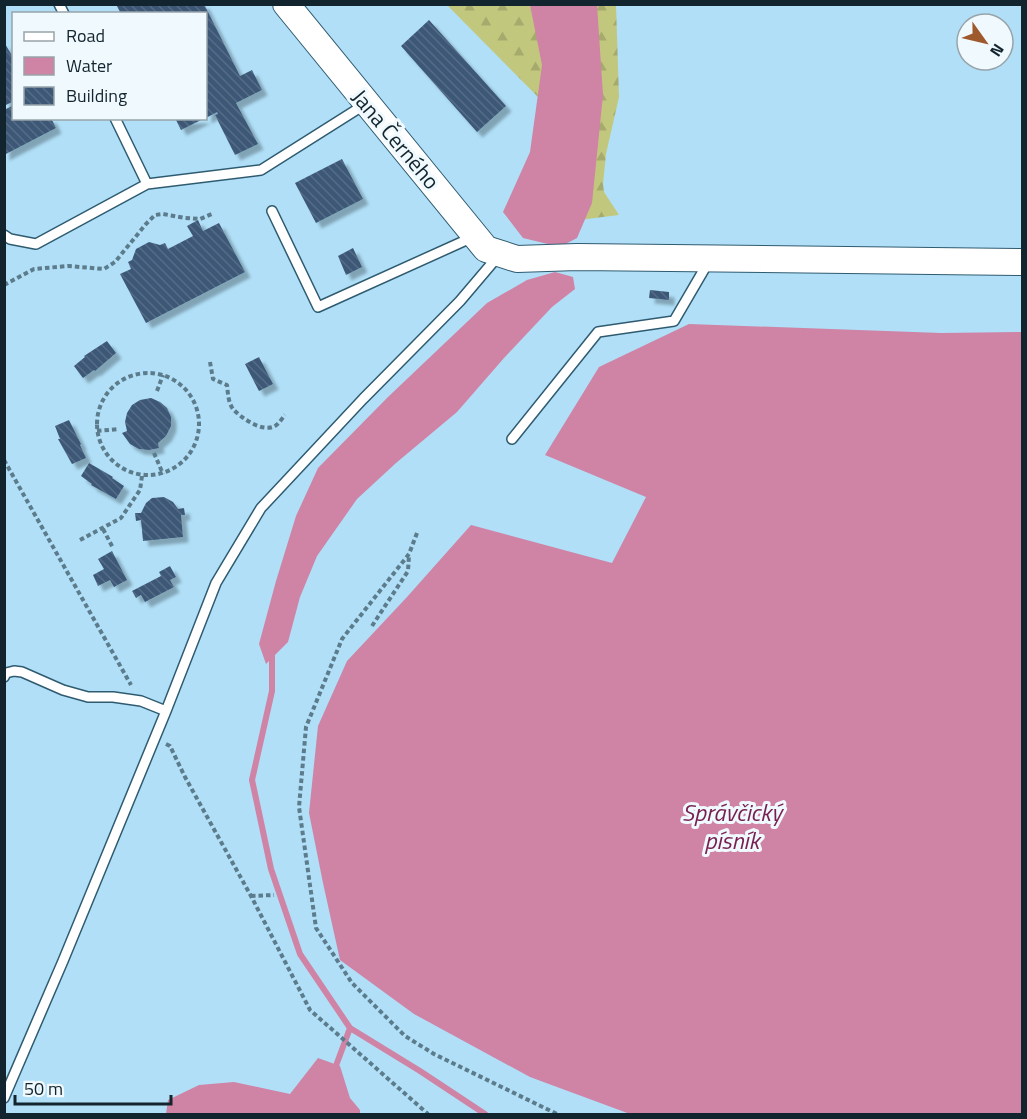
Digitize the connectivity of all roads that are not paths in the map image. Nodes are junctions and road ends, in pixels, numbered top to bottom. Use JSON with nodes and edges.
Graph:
{"nodes":[{"id":1,"x":286,"y":4,"type":"edge"},
{"id":2,"x":366,"y":103,"type":"junction"},
{"id":3,"x":116,"y":120,"type":"edge"},
{"id":4,"x":147,"y":184,"type":"junction"},
{"id":5,"x":272,"y":211,"type":"dead end"},
{"id":6,"x":4,"y":235,"type":"edge"},
{"id":7,"x":476,"y":236,"type":"junction"},
{"id":8,"x":509,"y":256,"type":"junction"},
{"id":9,"x":710,"y":259,"type":"junction"},
{"id":10,"x":1023,"y":262,"type":"edge"},
{"id":11,"x":512,"y":439,"type":"dead end"},
{"id":12,"x":4,"y":677,"type":"edge"},
{"id":13,"x":166,"y":711,"type":"junction"},
{"id":14,"x":4,"y":1098,"type":"edge"}],
"edges":[{"from":1,"to":2,"type":"street","name":"Jana Černého"},
{"from":2,"to":4,"type":"lane"},
{"from":2,"to":7,"type":"street","name":"Jana Černého"},
{"from":3,"to":4,"type":"lane"},
{"from":4,"to":6,"type":"lane"},
{"from":5,"to":7,"type":"lane"},
{"from":7,"to":8,"type":"street","name":"Jana Černého"},
{"from":8,"to":9,"type":"street"},
{"from":8,"to":13,"type":"lane"},
{"from":9,"to":10,"type":"street"},
{"from":9,"to":11,"type":"lane"},
{"from":12,"to":13,"type":"lane"},
{"from":13,"to":14,"type":"lane"}]}
